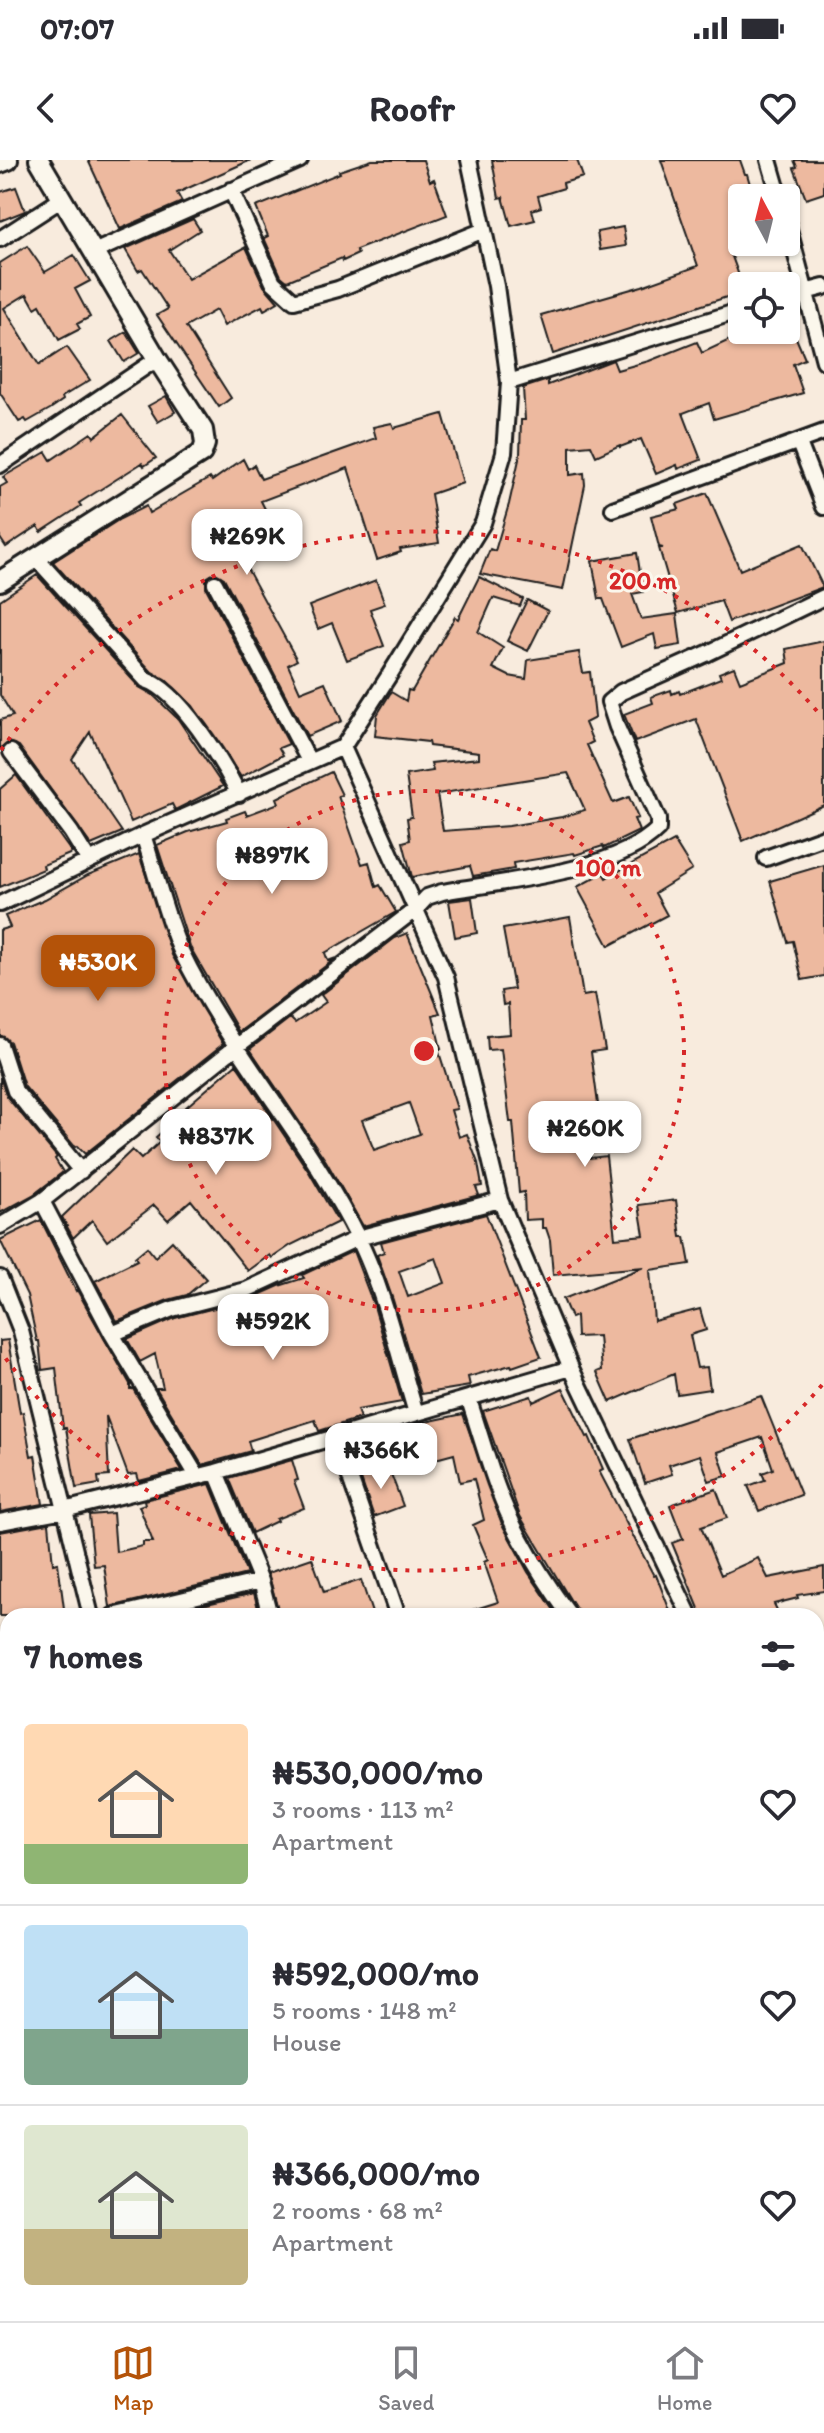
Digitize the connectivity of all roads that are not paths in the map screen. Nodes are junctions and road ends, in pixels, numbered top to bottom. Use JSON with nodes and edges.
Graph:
{"nodes":[{"id":1,"x":8,"y":160,"type":"edge"},
{"id":2,"x":39,"y":160,"type":"edge"},
{"id":3,"x":300,"y":160,"type":"edge"},
{"id":4,"x":469,"y":160,"type":"edge"},
{"id":5,"x":769,"y":160,"type":"edge"},
{"id":6,"x":0,"y":163,"type":"edge"},
{"id":7,"x":776,"y":184,"type":"edge"},
{"id":8,"x":231,"y":190,"type":"junction"},
{"id":9,"x":62,"y":199,"type":"junction"},
{"id":10,"x":484,"y":230,"type":"junction"},
{"id":11,"x":0,"y":239,"type":"edge"},
{"id":12,"x":94,"y":252,"type":"junction"},
{"id":13,"x":797,"y":256,"type":"edge"},
{"id":14,"x":824,"y":287,"type":"edge"},
{"id":15,"x":807,"y":291,"type":"junction"},
{"id":16,"x":800,"y":293,"type":"edge"},
{"id":17,"x":728,"y":314,"type":"edge"},
{"id":18,"x":157,"y":359,"type":"junction"},
{"id":19,"x":824,"y":361,"type":"edge"},
{"id":20,"x":509,"y":382,"type":"junction"},
{"id":21,"x":824,"y":432,"type":"edge"},
{"id":22,"x":799,"y":443,"type":"junction"},
{"id":23,"x":0,"y":465,"type":"edge"},
{"id":24,"x":824,"y":507,"type":"edge"},
{"id":25,"x":613,"y":509,"type":"dead end"},
{"id":26,"x":36,"y":558,"type":"junction"},
{"id":27,"x":0,"y":581,"type":"edge"},
{"id":28,"x":215,"y":583,"type":"dead end"},
{"id":29,"x":824,"y":597,"type":"edge"},
{"id":30,"x":343,"y":747,"type":"junction"},
{"id":31,"x":11,"y":752,"type":"dead end"},
{"id":32,"x":309,"y":761,"type":"junction"},
{"id":33,"x":239,"y":794,"type":"junction"},
{"id":34,"x":143,"y":835,"type":"junction"},
{"id":35,"x":824,"y":837,"type":"edge"},
{"id":36,"x":766,"y":858,"type":"dead end"},
{"id":37,"x":89,"y":861,"type":"junction"},
{"id":38,"x":0,"y":904,"type":"edge"},
{"id":39,"x":416,"y":909,"type":"junction"},
{"id":40,"x":0,"y":1045,"type":"edge"},
{"id":41,"x":236,"y":1047,"type":"junction"},
{"id":42,"x":81,"y":1171,"type":"junction"},
{"id":43,"x":500,"y":1200,"type":"junction"},
{"id":44,"x":42,"y":1201,"type":"junction"},
{"id":45,"x":0,"y":1226,"type":"edge"},
{"id":46,"x":358,"y":1238,"type":"junction"},
{"id":47,"x":0,"y":1278,"type":"edge"},
{"id":48,"x":112,"y":1334,"type":"junction"},
{"id":49,"x":571,"y":1368,"type":"junction"},
{"id":50,"x":469,"y":1400,"type":"junction"},
{"id":51,"x":416,"y":1413,"type":"junction"},
{"id":52,"x":336,"y":1437,"type":"junction"},
{"id":53,"x":216,"y":1472,"type":"junction"},
{"id":54,"x":197,"y":1476,"type":"junction"},
{"id":55,"x":64,"y":1510,"type":"junction"},
{"id":56,"x":0,"y":1522,"type":"edge"},
{"id":57,"x":261,"y":1581,"type":"junction"},
{"id":58,"x":89,"y":1608,"type":"edge"},
{"id":59,"x":147,"y":1608,"type":"edge"},
{"id":60,"x":268,"y":1608,"type":"edge"},
{"id":61,"x":395,"y":1608,"type":"edge"},
{"id":62,"x":564,"y":1608,"type":"edge"},
{"id":63,"x":686,"y":1608,"type":"edge"}],
"edges":[{"from":1,"to":6,"type":"street"},
{"from":2,"to":9,"type":"street"},
{"from":3,"to":8,"type":"street"},
{"from":4,"to":10,"type":"street"},
{"from":5,"to":7,"type":"street"},
{"from":8,"to":10,"type":"street"},
{"from":8,"to":12,"type":"street"},
{"from":9,"to":11,"type":"street"},
{"from":9,"to":12,"type":"street"},
{"from":10,"to":20,"type":"street"},
{"from":12,"to":18,"type":"street"},
{"from":13,"to":15,"type":"street"},
{"from":14,"to":15,"type":"street"},
{"from":15,"to":16,"type":"street"},
{"from":15,"to":19,"type":"street"},
{"from":17,"to":20,"type":"street"},
{"from":18,"to":23,"type":"street"},
{"from":18,"to":26,"type":"street"},
{"from":20,"to":30,"type":"street"},
{"from":21,"to":22,"type":"street"},
{"from":22,"to":24,"type":"street"},
{"from":22,"to":25,"type":"street"},
{"from":26,"to":27,"type":"street"},
{"from":26,"to":33,"type":"street"},
{"from":28,"to":32,"type":"street"},
{"from":29,"to":39,"type":"street"},
{"from":30,"to":32,"type":"street"},
{"from":30,"to":39,"type":"street"},
{"from":31,"to":37,"type":"street"},
{"from":32,"to":33,"type":"street"},
{"from":33,"to":34,"type":"street"},
{"from":34,"to":37,"type":"street"},
{"from":34,"to":41,"type":"street"},
{"from":35,"to":36,"type":"street"},
{"from":37,"to":38,"type":"street"},
{"from":39,"to":41,"type":"street"},
{"from":39,"to":43,"type":"street"},
{"from":40,"to":42,"type":"street"},
{"from":41,"to":42,"type":"street"},
{"from":41,"to":46,"type":"street"},
{"from":42,"to":44,"type":"street"},
{"from":43,"to":46,"type":"street"},
{"from":43,"to":49,"type":"street"},
{"from":44,"to":45,"type":"street"},
{"from":44,"to":48,"type":"street"},
{"from":46,"to":48,"type":"street"},
{"from":46,"to":51,"type":"street"},
{"from":47,"to":55,"type":"street"},
{"from":48,"to":54,"type":"street"},
{"from":49,"to":50,"type":"street"},
{"from":49,"to":63,"type":"street"},
{"from":50,"to":51,"type":"street"},
{"from":50,"to":62,"type":"street"},
{"from":51,"to":52,"type":"street"},
{"from":52,"to":53,"type":"street"},
{"from":52,"to":61,"type":"street"},
{"from":53,"to":54,"type":"street"},
{"from":53,"to":57,"type":"street"},
{"from":54,"to":55,"type":"street"},
{"from":55,"to":56,"type":"street"},
{"from":55,"to":58,"type":"street"},
{"from":57,"to":59,"type":"street"},
{"from":57,"to":60,"type":"street"}]}
